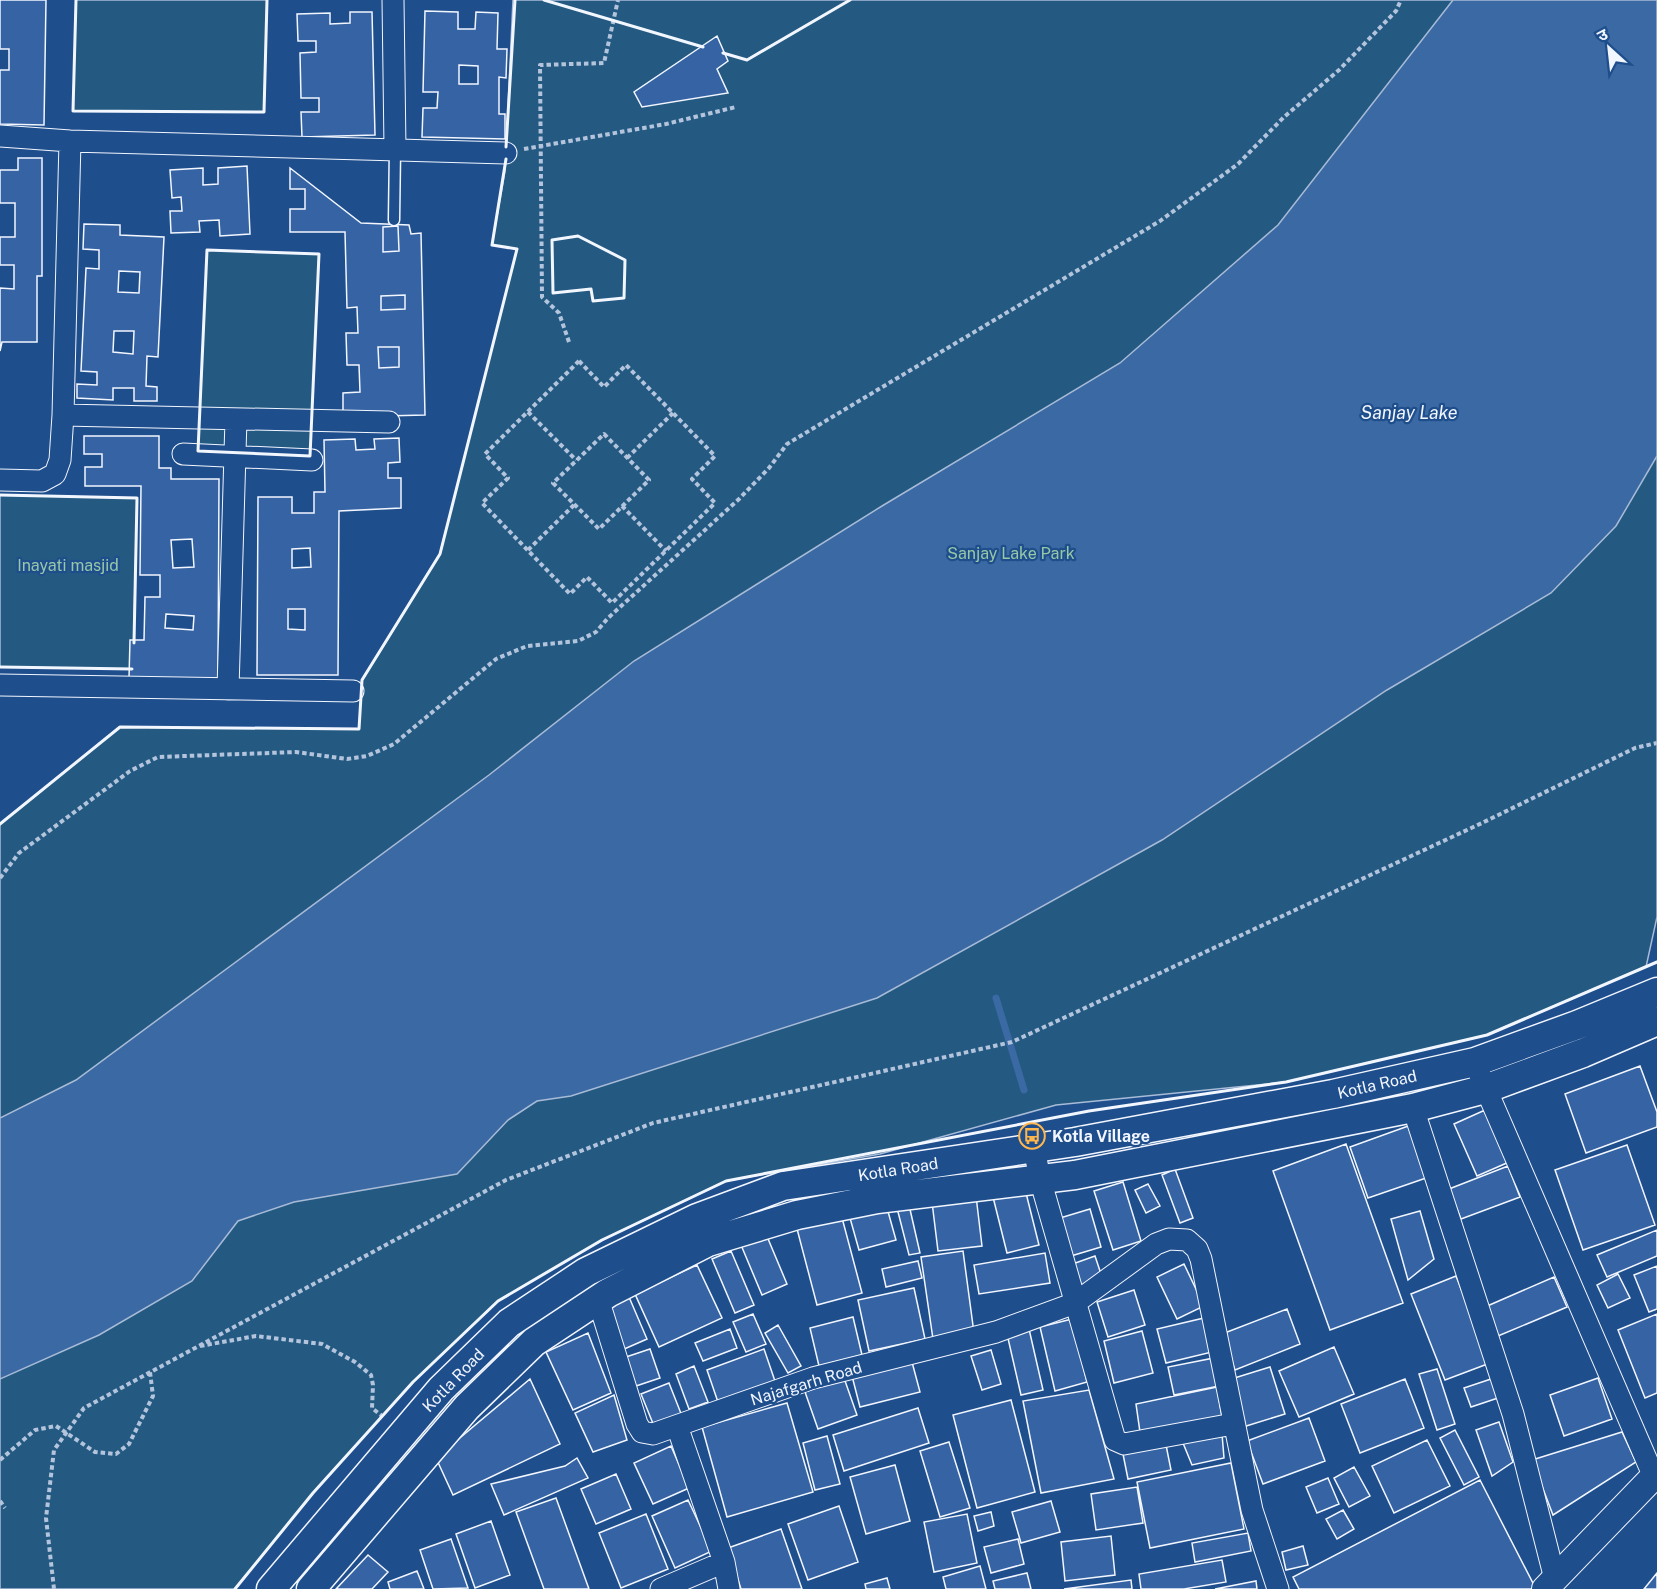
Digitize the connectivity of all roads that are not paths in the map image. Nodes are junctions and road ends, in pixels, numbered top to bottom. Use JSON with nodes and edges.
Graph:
{"nodes":[{"id":1,"x":393,"y":0,"type":"edge"},
{"id":2,"x":0,"y":136,"type":"edge"},
{"id":3,"x":70,"y":141,"type":"junction"},
{"id":4,"x":395,"y":148,"type":"junction"},
{"id":5,"x":506,"y":153,"type":"dead end"},
{"id":6,"x":394,"y":220,"type":"dead end"},
{"id":7,"x":63,"y":415,"type":"junction"},
{"id":8,"x":236,"y":418,"type":"junction"},
{"id":9,"x":389,"y":422,"type":"dead end"},
{"id":10,"x":183,"y":454,"type":"dead end"},
{"id":11,"x":237,"y":458,"type":"junction"},
{"id":12,"x":312,"y":460,"type":"dead end"},
{"id":13,"x":0,"y":480,"type":"edge"},
{"id":14,"x":0,"y":686,"type":"edge"},
{"id":15,"x":228,"y":689,"type":"junction"},
{"id":16,"x":353,"y":691,"type":"dead end"},
{"id":17,"x":1657,"y":992,"type":"edge"},
{"id":18,"x":1657,"y":1021,"type":"edge"},
{"id":19,"x":1475,"y":1062,"type":"junction"},
{"id":20,"x":1485,"y":1089,"type":"junction"},
{"id":21,"x":1413,"y":1107,"type":"junction"},
{"id":22,"x":1034,"y":1148,"type":"junction"},
{"id":23,"x":1040,"y":1179,"type":"junction"},
{"id":24,"x":598,"y":1299,"type":"junction"},
{"id":25,"x":1075,"y":1303,"type":"junction"},
{"id":26,"x":1233,"y":1424,"type":"junction"},
{"id":27,"x":677,"y":1425,"type":"junction"},
{"id":28,"x":1655,"y":1475,"type":"edge"},
{"id":29,"x":724,"y":1562,"type":"junction"},
{"id":30,"x":1550,"y":1584,"type":"edge"},
{"id":31,"x":271,"y":1589,"type":"edge"},
{"id":32,"x":311,"y":1589,"type":"edge"},
{"id":33,"x":661,"y":1589,"type":"edge"},
{"id":34,"x":729,"y":1589,"type":"edge"},
{"id":35,"x":1278,"y":1589,"type":"edge"}],
"edges":[{"from":1,"to":4,"type":"street"},
{"from":2,"to":3,"type":"street"},
{"from":3,"to":4,"type":"street"},
{"from":3,"to":7,"type":"street"},
{"from":4,"to":5,"type":"street"},
{"from":4,"to":6,"type":"lane"},
{"from":7,"to":8,"type":"street"},
{"from":7,"to":13,"type":"street"},
{"from":8,"to":9,"type":"street"},
{"from":8,"to":11,"type":"street"},
{"from":10,"to":11,"type":"street"},
{"from":11,"to":12,"type":"street"},
{"from":11,"to":15,"type":"street"},
{"from":14,"to":15,"type":"street"},
{"from":15,"to":16,"type":"street"},
{"from":17,"to":19,"type":"main road","name":"Kotla Road"},
{"from":18,"to":20,"type":"main road","name":"Kotla Road"},
{"from":19,"to":20,"type":"street"},
{"from":19,"to":22,"type":"main road","name":"Kotla Road"},
{"from":20,"to":21,"type":"main road","name":"Kotla Road"},
{"from":20,"to":28,"type":"street"},
{"from":21,"to":23,"type":"main road","name":"Kotla Road"},
{"from":21,"to":30,"type":"street"},
{"from":22,"to":23,"type":"street"},
{"from":22,"to":31,"type":"main road","name":"Kotla Road"},
{"from":23,"to":24,"type":"main road","name":"Kotla Road"},
{"from":23,"to":25,"type":"street"},
{"from":24,"to":27,"type":"street","name":"Najafgarh Road"},
{"from":24,"to":32,"type":"main road","name":"Kotla Road"},
{"from":25,"to":26,"type":"street"},
{"from":25,"to":26,"type":"street","name":"Najafgarh Road"},
{"from":25,"to":27,"type":"street","name":"Najafgarh Road"},
{"from":26,"to":35,"type":"street"},
{"from":27,"to":29,"type":"street"},
{"from":28,"to":30,"type":"street"},
{"from":29,"to":33,"type":"street"},
{"from":29,"to":34,"type":"street"}]}
